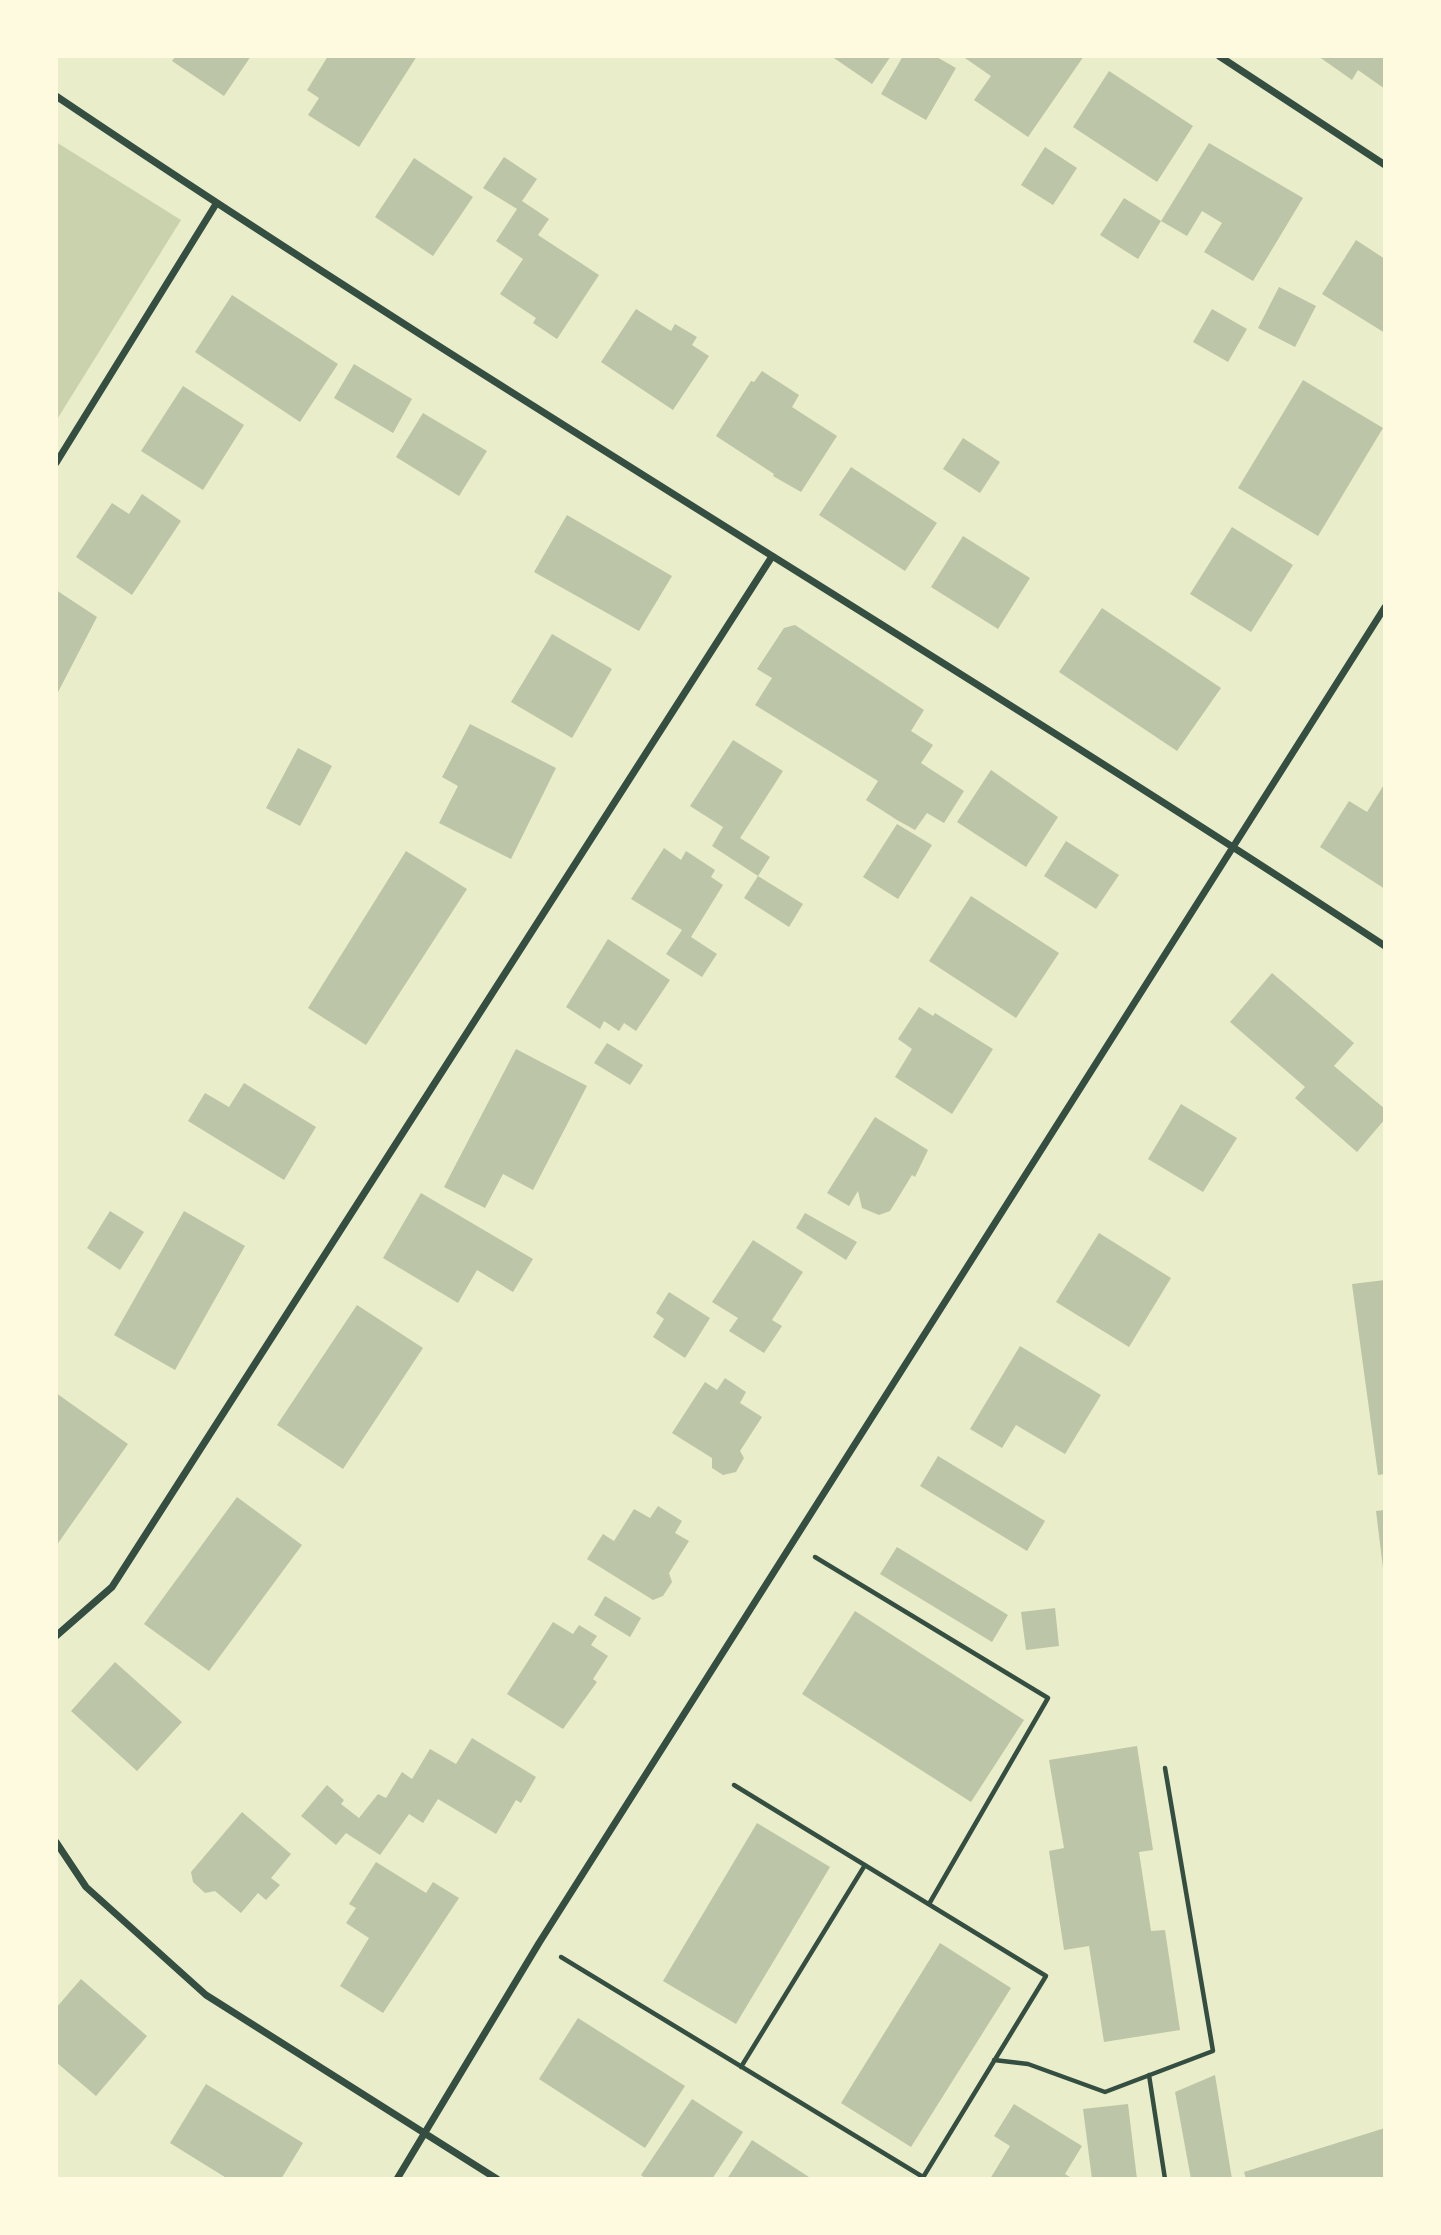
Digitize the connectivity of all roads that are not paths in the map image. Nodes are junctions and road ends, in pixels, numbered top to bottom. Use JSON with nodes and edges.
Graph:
{"nodes":[{"id":1,"x":1219,"y":56,"type":"edge"},
{"id":2,"x":56,"y":96,"type":"edge"},
{"id":3,"x":1385,"y":165,"type":"edge"},
{"id":4,"x":216,"y":204,"type":"junction"},
{"id":5,"x":56,"y":463,"type":"edge"},
{"id":6,"x":771,"y":558,"type":"junction"},
{"id":7,"x":1385,"y":607,"type":"edge"},
{"id":8,"x":1235,"y":847,"type":"junction"},
{"id":9,"x":1385,"y":946,"type":"edge"},
{"id":10,"x":56,"y":1636,"type":"edge"},
{"id":11,"x":56,"y":1842,"type":"edge"},
{"id":12,"x":425,"y":2134,"type":"junction"},
{"id":13,"x":397,"y":2179,"type":"edge"},
{"id":14,"x":497,"y":2179,"type":"edge"}],
"edges":[{"from":1,"to":3,"type":"street"},
{"from":2,"to":4,"type":"street"},
{"from":4,"to":5,"type":"street"},
{"from":4,"to":6,"type":"street"},
{"from":6,"to":8,"type":"street"},
{"from":6,"to":10,"type":"street"},
{"from":7,"to":8,"type":"street"},
{"from":8,"to":9,"type":"street"},
{"from":8,"to":12,"type":"street"},
{"from":11,"to":12,"type":"street"},
{"from":12,"to":13,"type":"street"},
{"from":12,"to":14,"type":"street"}]}
